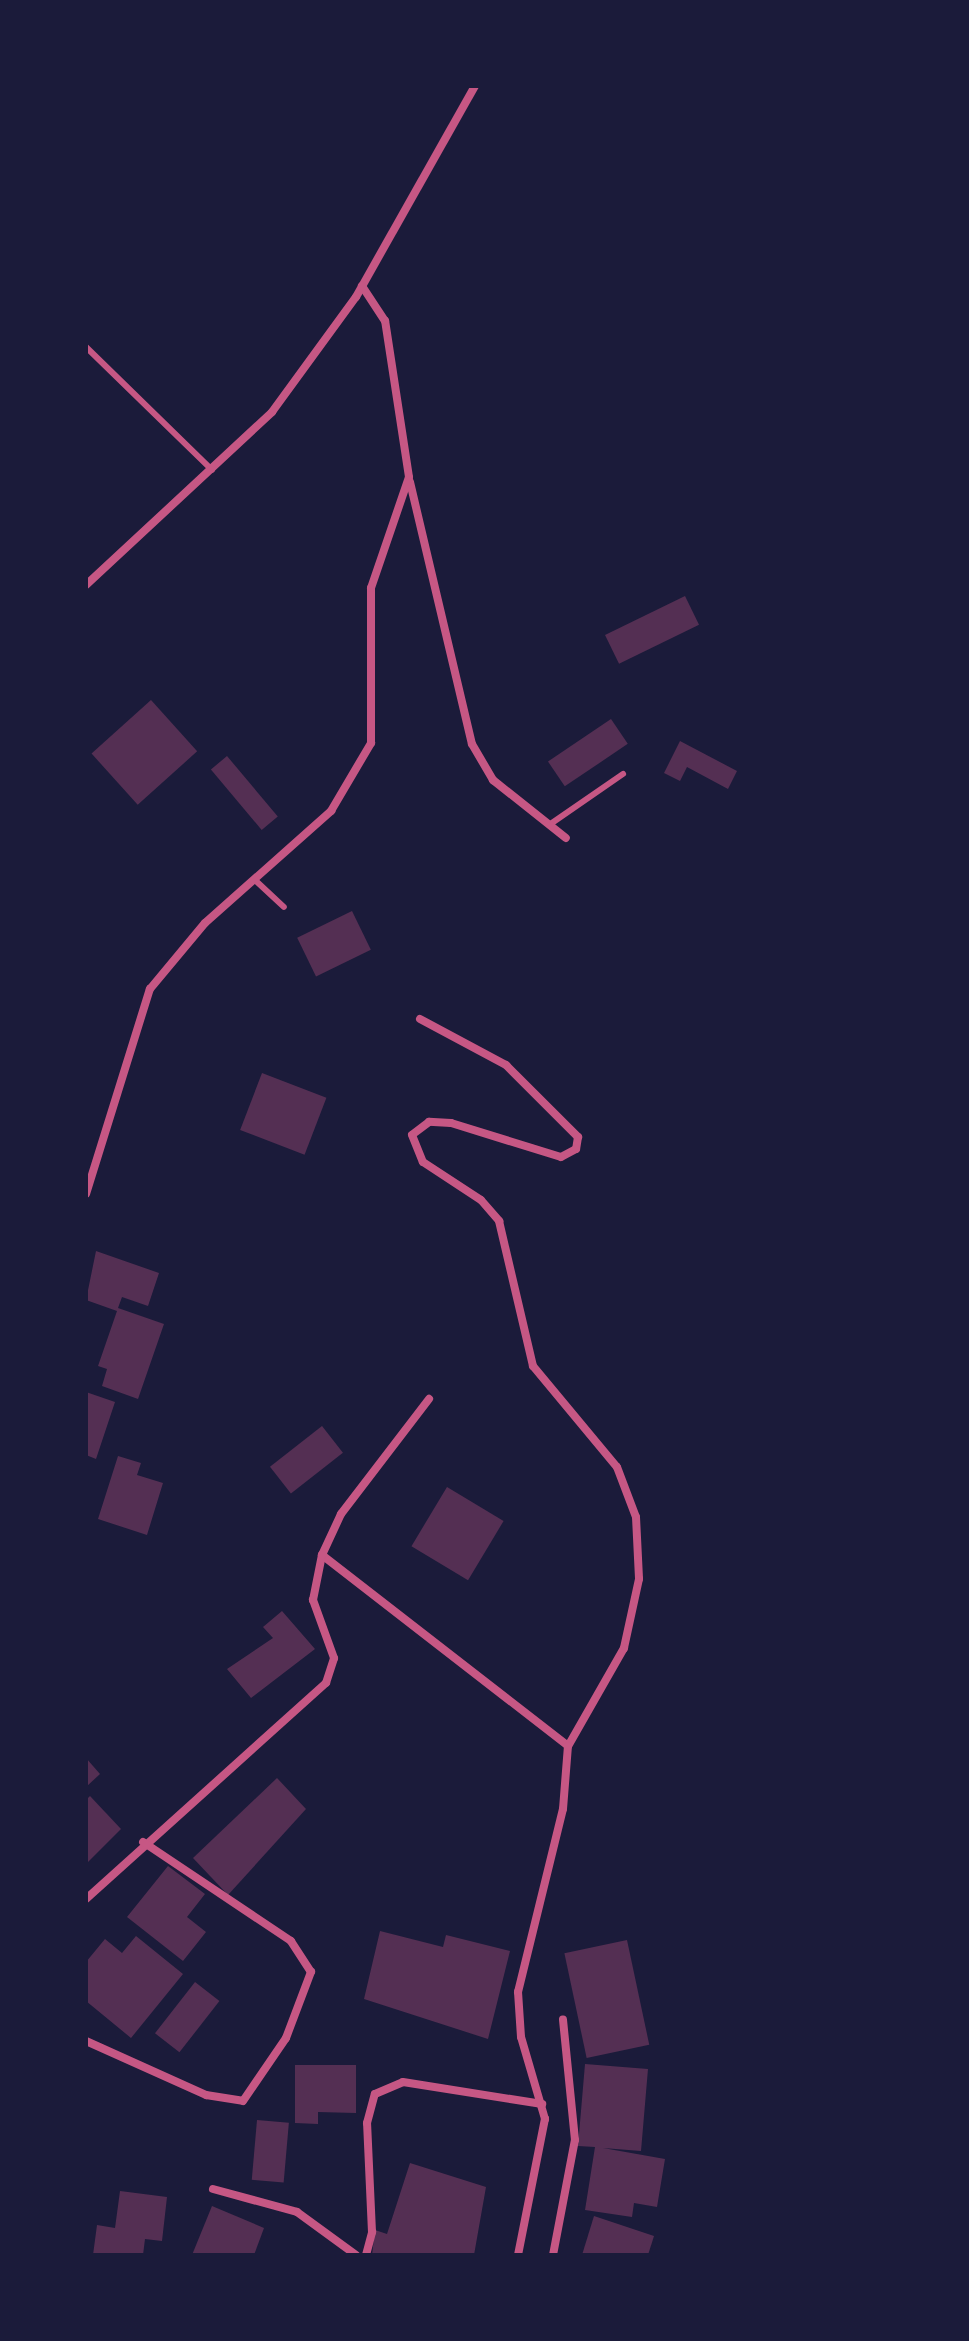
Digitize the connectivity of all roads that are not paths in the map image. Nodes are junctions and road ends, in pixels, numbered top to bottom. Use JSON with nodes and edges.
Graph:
{"nodes":[{"id":1,"x":475,"y":86,"type":"edge"},
{"id":2,"x":362,"y":286,"type":"junction"},
{"id":3,"x":86,"y":347,"type":"edge"},
{"id":4,"x":212,"y":470,"type":"junction"},
{"id":5,"x":409,"y":477,"type":"junction"},
{"id":6,"x":86,"y":585,"type":"edge"},
{"id":7,"x":623,"y":774,"type":"dead end"},
{"id":8,"x":549,"y":825,"type":"junction"},
{"id":9,"x":566,"y":838,"type":"dead end"},
{"id":10,"x":256,"y":881,"type":"junction"},
{"id":11,"x":284,"y":907,"type":"dead end"},
{"id":12,"x":420,"y":1019,"type":"dead end"},
{"id":13,"x":86,"y":1194,"type":"edge"},
{"id":14,"x":429,"y":1399,"type":"dead end"},
{"id":15,"x":322,"y":1555,"type":"junction"},
{"id":16,"x":568,"y":1746,"type":"junction"},
{"id":17,"x":143,"y":1842,"type":"junction"},
{"id":18,"x":86,"y":1899,"type":"edge"},
{"id":19,"x":563,"y":2020,"type":"dead end"},
{"id":20,"x":86,"y":2041,"type":"edge"},
{"id":21,"x":542,"y":2104,"type":"junction"},
{"id":22,"x":213,"y":2189,"type":"dead end"},
{"id":23,"x":356,"y":2255,"type":"edge"},
{"id":24,"x":366,"y":2255,"type":"edge"},
{"id":25,"x":518,"y":2255,"type":"edge"},
{"id":26,"x":553,"y":2255,"type":"edge"}],
"edges":[{"from":1,"to":2,"type":"street"},
{"from":2,"to":4,"type":"street"},
{"from":2,"to":5,"type":"street"},
{"from":3,"to":4,"type":"lane"},
{"from":4,"to":6,"type":"street"},
{"from":5,"to":8,"type":"street"},
{"from":5,"to":10,"type":"street"},
{"from":7,"to":8,"type":"lane"},
{"from":8,"to":9,"type":"street"},
{"from":10,"to":11,"type":"lane"},
{"from":10,"to":13,"type":"street"},
{"from":12,"to":16,"type":"street"},
{"from":14,"to":15,"type":"street"},
{"from":15,"to":16,"type":"street"},
{"from":15,"to":17,"type":"street"},
{"from":16,"to":21,"type":"street"},
{"from":17,"to":18,"type":"street"},
{"from":17,"to":20,"type":"street"},
{"from":19,"to":26,"type":"street"},
{"from":21,"to":24,"type":"street"},
{"from":21,"to":25,"type":"street"},
{"from":22,"to":23,"type":"street"}]}
